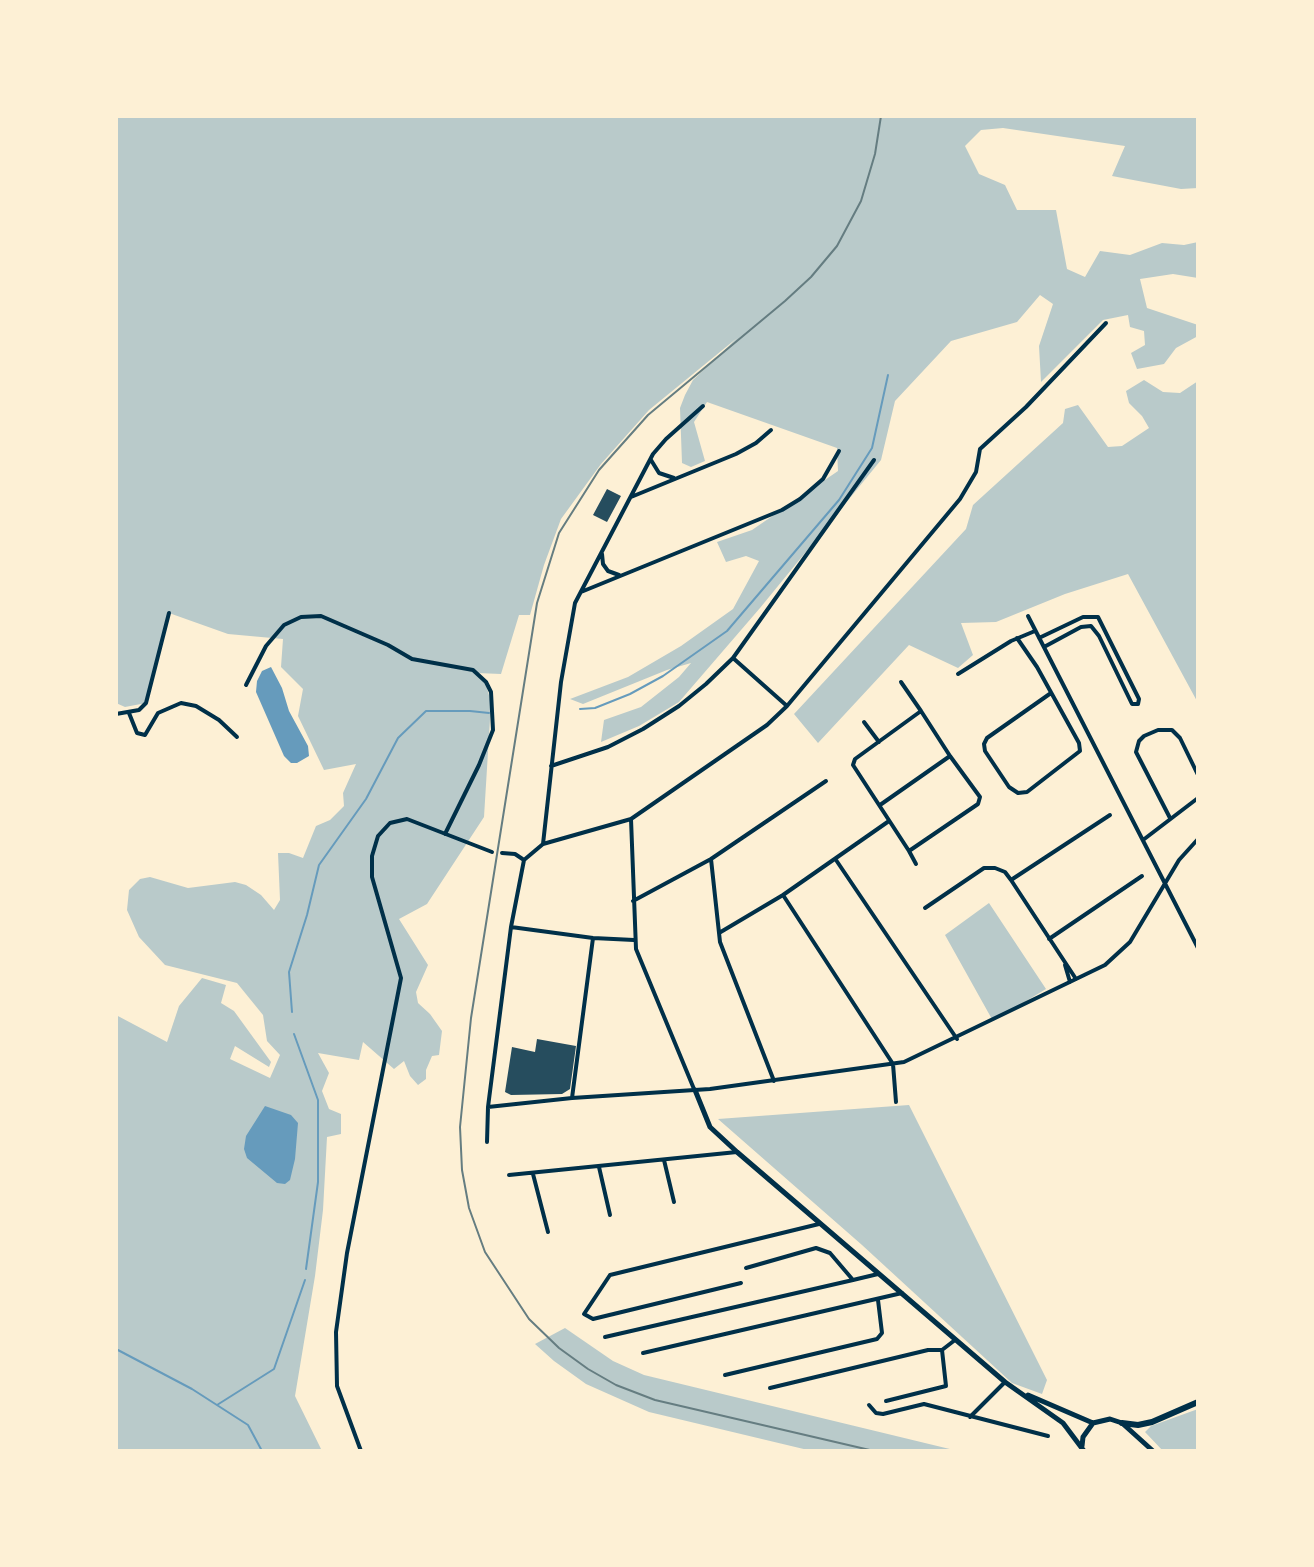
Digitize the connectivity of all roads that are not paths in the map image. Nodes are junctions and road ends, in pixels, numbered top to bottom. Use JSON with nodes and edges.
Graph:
{"nodes":[{"id":1,"x":1106,"y":323,"type":"dead end"},
{"id":2,"x":703,"y":406,"type":"dead end"},
{"id":3,"x":771,"y":430,"type":"dead end"},
{"id":4,"x":839,"y":451,"type":"dead end"},
{"id":5,"x":651,"y":458,"type":"junction"},
{"id":6,"x":874,"y":460,"type":"dead end"},
{"id":7,"x":676,"y":478,"type":"junction"},
{"id":8,"x":631,"y":497,"type":"junction"},
{"id":9,"x":603,"y":549,"type":"junction"},
{"id":10,"x":622,"y":576,"type":"junction"},
{"id":11,"x":580,"y":592,"type":"junction"},
{"id":12,"x":169,"y":613,"type":"dead end"},
{"id":13,"x":1028,"y":616,"type":"dead end"},
{"id":14,"x":1035,"y":631,"type":"junction"},
{"id":15,"x":1017,"y":638,"type":"junction"},
{"id":16,"x":1039,"y":638,"type":"junction"},
{"id":17,"x":1044,"y":647,"type":"junction"},
{"id":18,"x":733,"y":658,"type":"junction"},
{"id":19,"x":958,"y":674,"type":"dead end"},
{"id":20,"x":901,"y":682,"type":"dead end"},
{"id":21,"x":246,"y":685,"type":"dead end"},
{"id":22,"x":1051,"y":693,"type":"junction"},
{"id":23,"x":787,"y":706,"type":"junction"},
{"id":24,"x":921,"y":711,"type":"junction"},
{"id":25,"x":129,"y":713,"type":"junction"},
{"id":26,"x":116,"y":714,"type":"edge"},
{"id":27,"x":864,"y":722,"type":"dead end"},
{"id":28,"x":237,"y":737,"type":"dead end"},
{"id":29,"x":879,"y":742,"type":"junction"},
{"id":30,"x":950,"y":756,"type":"junction"},
{"id":31,"x":551,"y":766,"type":"junction"},
{"id":32,"x":1198,"y":775,"type":"edge"},
{"id":33,"x":826,"y":781,"type":"dead end"},
{"id":34,"x":1198,"y":798,"type":"edge"},
{"id":35,"x":880,"y":805,"type":"junction"},
{"id":36,"x":1110,"y":815,"type":"dead end"},
{"id":37,"x":1170,"y":818,"type":"junction"},
{"id":38,"x":631,"y":819,"type":"junction"},
{"id":39,"x":889,"y":821,"type":"junction"},
{"id":40,"x":445,"y":834,"type":"junction"},
{"id":41,"x":1198,"y":839,"type":"edge"},
{"id":42,"x":1142,"y":841,"type":"junction"},
{"id":43,"x":543,"y":844,"type":"junction"},
{"id":44,"x":909,"y":851,"type":"junction"},
{"id":45,"x":492,"y":852,"type":"dead end"},
{"id":46,"x":502,"y":853,"type":"dead end"},
{"id":47,"x":711,"y":859,"type":"junction"},
{"id":48,"x":524,"y":860,"type":"junction"},
{"id":49,"x":836,"y":860,"type":"junction"},
{"id":50,"x":916,"y":864,"type":"dead end"},
{"id":51,"x":1142,"y":876,"type":"dead end"},
{"id":52,"x":1011,"y":880,"type":"junction"},
{"id":53,"x":1164,"y":883,"type":"junction"},
{"id":54,"x":783,"y":895,"type":"junction"},
{"id":55,"x":633,"y":901,"type":"junction"},
{"id":56,"x":925,"y":908,"type":"dead end"},
{"id":57,"x":511,"y":927,"type":"junction"},
{"id":58,"x":719,"y":933,"type":"junction"},
{"id":59,"x":593,"y":938,"type":"junction"},
{"id":60,"x":1049,"y":939,"type":"junction"},
{"id":61,"x":634,"y":940,"type":"junction"},
{"id":62,"x":1198,"y":948,"type":"edge"},
{"id":63,"x":1064,"y":964,"type":"junction"},
{"id":64,"x":1076,"y":979,"type":"junction"},
{"id":65,"x":1070,"y":982,"type":"junction"},
{"id":66,"x":957,"y":1039,"type":"junction"},
{"id":67,"x":893,"y":1064,"type":"junction"},
{"id":68,"x":774,"y":1081,"type":"junction"},
{"id":69,"x":695,"y":1090,"type":"junction"},
{"id":70,"x":572,"y":1098,"type":"junction"},
{"id":71,"x":896,"y":1102,"type":"dead end"},
{"id":72,"x":488,"y":1107,"type":"junction"},
{"id":73,"x":487,"y":1142,"type":"dead end"},
{"id":74,"x":737,"y":1152,"type":"junction"},
{"id":75,"x":664,"y":1160,"type":"junction"},
{"id":76,"x":599,"y":1166,"type":"junction"},
{"id":77,"x":533,"y":1174,"type":"junction"},
{"id":78,"x":509,"y":1175,"type":"dead end"},
{"id":79,"x":674,"y":1202,"type":"dead end"},
{"id":80,"x":610,"y":1215,"type":"dead end"},
{"id":81,"x":819,"y":1224,"type":"junction"},
{"id":82,"x":548,"y":1232,"type":"dead end"},
{"id":83,"x":746,"y":1268,"type":"dead end"},
{"id":84,"x":879,"y":1274,"type":"junction"},
{"id":85,"x":853,"y":1280,"type":"junction"},
{"id":86,"x":741,"y":1283,"type":"dead end"},
{"id":87,"x":902,"y":1293,"type":"junction"},
{"id":88,"x":878,"y":1300,"type":"junction"},
{"id":89,"x":605,"y":1337,"type":"dead end"},
{"id":90,"x":955,"y":1340,"type":"junction"},
{"id":91,"x":942,"y":1350,"type":"junction"},
{"id":92,"x":643,"y":1353,"type":"dead end"},
{"id":93,"x":725,"y":1375,"type":"dead end"},
{"id":94,"x":1005,"y":1382,"type":"junction"},
{"id":95,"x":770,"y":1388,"type":"dead end"},
{"id":96,"x":1016,"y":1390,"type":"junction"},
{"id":97,"x":886,"y":1401,"type":"dead end"},
{"id":98,"x":1198,"y":1402,"type":"edge"},
{"id":99,"x":869,"y":1405,"type":"dead end"},
{"id":100,"x":970,"y":1417,"type":"junction"},
{"id":101,"x":1093,"y":1423,"type":"junction"},
{"id":102,"x":1122,"y":1423,"type":"junction"},
{"id":103,"x":1048,"y":1436,"type":"dead end"},
{"id":104,"x":1083,"y":1449,"type":"edge"},
{"id":105,"x":361,"y":1451,"type":"edge"},
{"id":106,"x":1153,"y":1451,"type":"edge"}],
"edges":[{"from":1,"to":23,"type":"street"},
{"from":2,"to":5,"type":"street"},
{"from":3,"to":7,"type":"street"},
{"from":4,"to":10,"type":"street"},
{"from":5,"to":7,"type":"street"},
{"from":5,"to":8,"type":"street"},
{"from":6,"to":18,"type":"street"},
{"from":7,"to":8,"type":"street"},
{"from":8,"to":9,"type":"street"},
{"from":9,"to":10,"type":"street"},
{"from":9,"to":11,"type":"street"},
{"from":10,"to":11,"type":"street"},
{"from":11,"to":31,"type":"street"},
{"from":12,"to":25,"type":"street"},
{"from":13,"to":14,"type":"street"},
{"from":14,"to":15,"type":"street"},
{"from":14,"to":16,"type":"street"},
{"from":15,"to":19,"type":"street"},
{"from":15,"to":22,"type":"street"},
{"from":16,"to":17,"type":"street"},
{"from":16,"to":17,"type":"street"},
{"from":17,"to":42,"type":"street"},
{"from":18,"to":23,"type":"street"},
{"from":18,"to":31,"type":"street"},
{"from":20,"to":24,"type":"street"},
{"from":21,"to":40,"type":"street"},
{"from":22,"to":22,"type":"street"},
{"from":23,"to":38,"type":"street"},
{"from":24,"to":29,"type":"street"},
{"from":24,"to":30,"type":"street"},
{"from":25,"to":26,"type":"street"},
{"from":25,"to":28,"type":"street"},
{"from":27,"to":29,"type":"street"},
{"from":29,"to":35,"type":"street"},
{"from":30,"to":35,"type":"street"},
{"from":30,"to":44,"type":"street"},
{"from":31,"to":43,"type":"street"},
{"from":32,"to":37,"type":"street"},
{"from":33,"to":47,"type":"street"},
{"from":34,"to":37,"type":"street"},
{"from":35,"to":39,"type":"street"},
{"from":36,"to":52,"type":"street"},
{"from":37,"to":42,"type":"street"},
{"from":38,"to":43,"type":"street"},
{"from":38,"to":55,"type":"street"},
{"from":39,"to":44,"type":"street"},
{"from":39,"to":49,"type":"street"},
{"from":40,"to":45,"type":"street"},
{"from":40,"to":105,"type":"street"},
{"from":41,"to":53,"type":"street"},
{"from":42,"to":53,"type":"street"},
{"from":43,"to":48,"type":"street"},
{"from":44,"to":50,"type":"street"},
{"from":46,"to":48,"type":"street"},
{"from":47,"to":55,"type":"street"},
{"from":47,"to":58,"type":"street"},
{"from":48,"to":57,"type":"street"},
{"from":49,"to":54,"type":"street"},
{"from":49,"to":66,"type":"street"},
{"from":51,"to":60,"type":"street"},
{"from":52,"to":56,"type":"street"},
{"from":52,"to":60,"type":"street"},
{"from":53,"to":62,"type":"street"},
{"from":53,"to":64,"type":"street"},
{"from":54,"to":58,"type":"street"},
{"from":54,"to":67,"type":"street"},
{"from":55,"to":61,"type":"street"},
{"from":57,"to":59,"type":"street"},
{"from":57,"to":72,"type":"street"},
{"from":58,"to":68,"type":"street"},
{"from":59,"to":61,"type":"street"},
{"from":59,"to":70,"type":"street"},
{"from":60,"to":63,"type":"street"},
{"from":61,"to":69,"type":"street"},
{"from":63,"to":64,"type":"street"},
{"from":63,"to":65,"type":"street"},
{"from":64,"to":65,"type":"street"},
{"from":65,"to":66,"type":"street"},
{"from":66,"to":67,"type":"street"},
{"from":67,"to":68,"type":"street"},
{"from":67,"to":71,"type":"street"},
{"from":68,"to":69,"type":"street"},
{"from":69,"to":70,"type":"street"},
{"from":69,"to":74,"type":"street"},
{"from":70,"to":72,"type":"street"},
{"from":72,"to":73,"type":"street"},
{"from":74,"to":75,"type":"street"},
{"from":74,"to":81,"type":"street"},
{"from":75,"to":76,"type":"street"},
{"from":75,"to":79,"type":"street"},
{"from":76,"to":77,"type":"street"},
{"from":76,"to":80,"type":"street"},
{"from":77,"to":78,"type":"street"},
{"from":77,"to":82,"type":"street"},
{"from":81,"to":84,"type":"street"},
{"from":81,"to":86,"type":"street"},
{"from":83,"to":85,"type":"street"},
{"from":84,"to":85,"type":"street"},
{"from":84,"to":87,"type":"street"},
{"from":85,"to":89,"type":"street"},
{"from":87,"to":88,"type":"street"},
{"from":87,"to":90,"type":"street"},
{"from":88,"to":92,"type":"street"},
{"from":88,"to":93,"type":"street"},
{"from":90,"to":91,"type":"street"},
{"from":90,"to":94,"type":"street"},
{"from":91,"to":95,"type":"street"},
{"from":91,"to":97,"type":"street"},
{"from":94,"to":96,"type":"street"},
{"from":94,"to":100,"type":"street"},
{"from":96,"to":101,"type":"street"},
{"from":96,"to":104,"type":"street"},
{"from":98,"to":102,"type":"highway"},
{"from":99,"to":100,"type":"street"},
{"from":100,"to":103,"type":"street"},
{"from":101,"to":102,"type":"street"},
{"from":101,"to":104,"type":"street"},
{"from":102,"to":106,"type":"street"}]}
